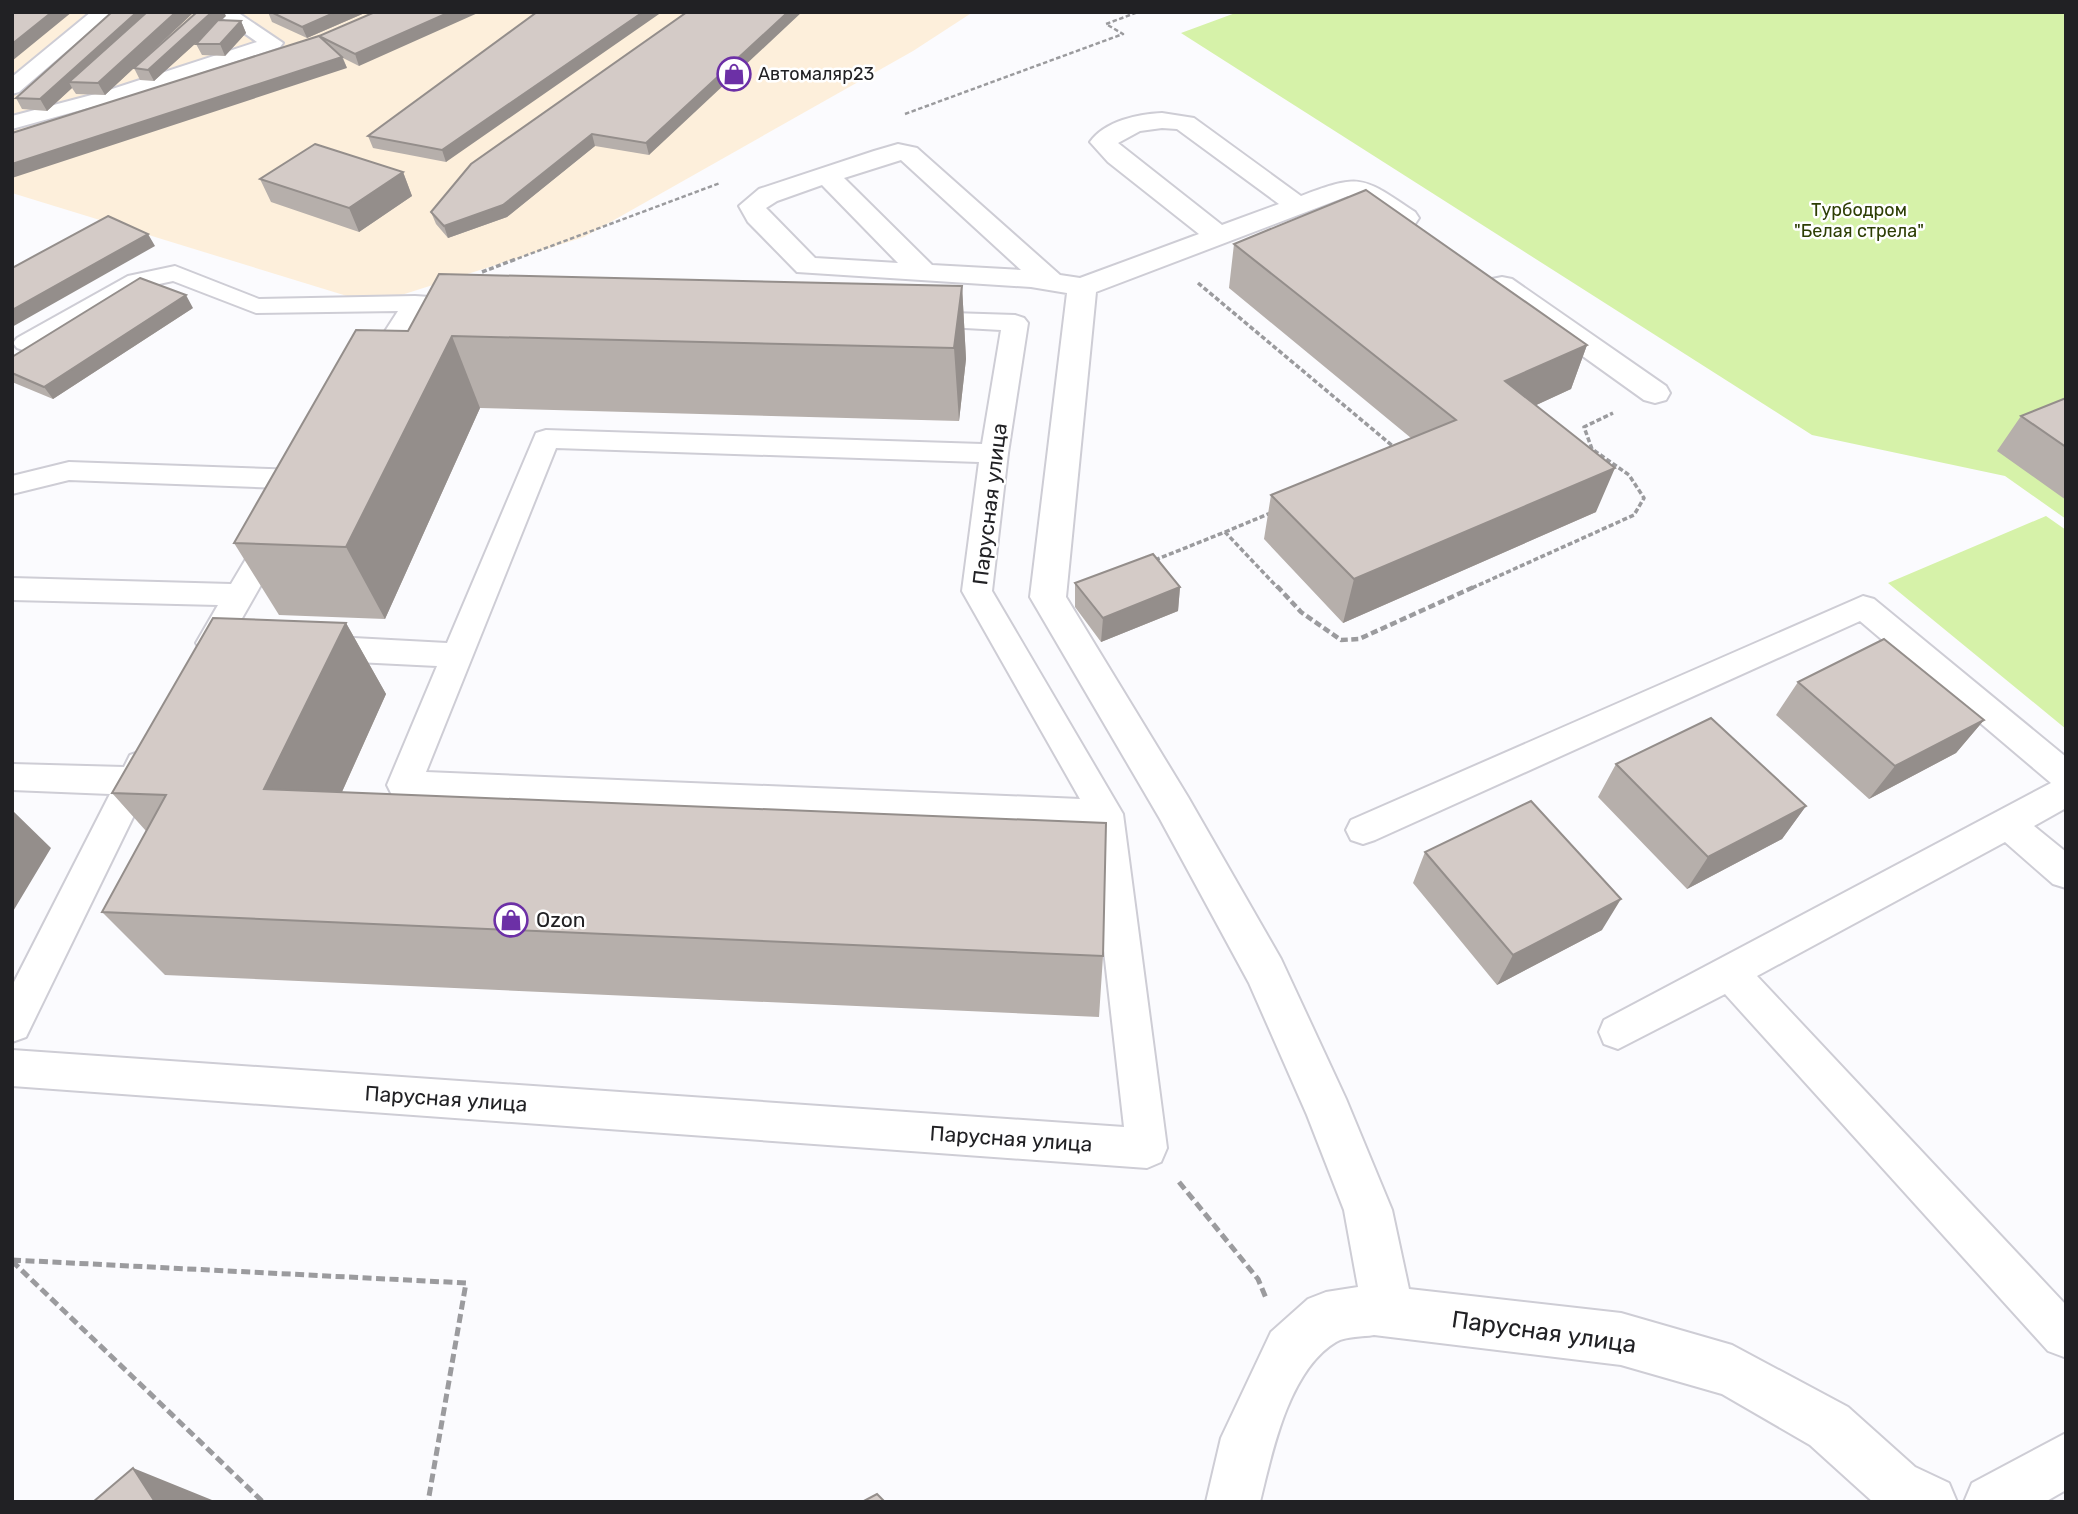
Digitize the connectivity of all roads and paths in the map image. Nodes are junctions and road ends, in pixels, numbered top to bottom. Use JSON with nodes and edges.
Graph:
{"nodes":[{"id":1,"x":103,"y":12,"type":"edge"},
{"id":2,"x":222,"y":12,"type":"edge"},
{"id":3,"x":140,"y":68,"type":"edge"},
{"id":4,"x":12,"y":88,"type":"edge"},
{"id":5,"x":110,"y":96,"type":"junction"},
{"id":6,"x":12,"y":123,"type":"edge"},
{"id":7,"x":827,"y":176,"type":"junction"},
{"id":8,"x":1298,"y":206,"type":"junction"},
{"id":9,"x":1422,"y":229,"type":"edge"},
{"id":10,"x":1219,"y":236,"type":"junction"},
{"id":11,"x":1165,"y":256,"type":"junction"},
{"id":12,"x":1478,"y":268,"type":"edge"},
{"id":13,"x":924,"y":273,"type":"junction"},
{"id":14,"x":1066,"y":285,"type":"junction"},
{"id":15,"x":415,"y":303,"type":"junction"},
{"id":16,"x":489,"y":305,"type":"edge"},
{"id":17,"x":890,"y":319,"type":"edge"},
{"id":18,"x":26,"y":343,"type":"dead end"},
{"id":19,"x":1655,"y":393,"type":"joint"},
{"id":20,"x":357,"y":397,"type":"edge"},
{"id":21,"x":994,"y":453,"type":"junction"},
{"id":22,"x":1405,"y":456,"type":"edge"},
{"id":23,"x":12,"y":485,"type":"edge"},
{"id":24,"x":1277,"y":511,"type":"dead end"},
{"id":25,"x":1225,"y":533,"type":"junction"},
{"id":26,"x":1154,"y":561,"type":"edge"},
{"id":27,"x":12,"y":589,"type":"edge"},
{"id":28,"x":239,"y":595,"type":"junction"},
{"id":29,"x":253,"y":645,"type":"edge"},
{"id":30,"x":293,"y":647,"type":"edge"},
{"id":31,"x":457,"y":655,"type":"junction"},
{"id":32,"x":159,"y":735,"type":"edge"},
{"id":33,"x":2066,"y":776,"type":"edge"},
{"id":34,"x":12,"y":777,"type":"edge"},
{"id":35,"x":133,"y":781,"type":"junction"},
{"id":36,"x":2066,"y":791,"type":"edge"},
{"id":37,"x":1106,"y":814,"type":"junction"},
{"id":38,"x":2008,"y":824,"type":"junction"},
{"id":39,"x":1363,"y":830,"type":"dead end"},
{"id":40,"x":2066,"y":873,"type":"edge"},
{"id":41,"x":1729,"y":972,"type":"junction"},
{"id":42,"x":12,"y":1024,"type":"edge"},
{"id":43,"x":1618,"y":1032,"type":"dead end"},
{"id":44,"x":12,"y":1068,"type":"edge"},
{"id":45,"x":1147,"y":1148,"type":"junction"},
{"id":46,"x":12,"y":1261,"type":"edge"},
{"id":47,"x":1388,"y":1311,"type":"junction"},
{"id":48,"x":2066,"y":1334,"type":"edge"},
{"id":49,"x":1289,"y":1349,"type":"junction"},
{"id":50,"x":2066,"y":1460,"type":"edge"},
{"id":51,"x":263,"y":1502,"type":"edge"},
{"id":52,"x":428,"y":1502,"type":"edge"},
{"id":53,"x":1233,"y":1502,"type":"edge"},
{"id":54,"x":1930,"y":1502,"type":"edge"},
{"id":55,"x":1991,"y":1502,"type":"edge"}],
"edges":[{"from":1,"to":4,"type":"lane"},
{"from":2,"to":5,"type":"lane"},
{"from":3,"to":5,"type":"lane"},
{"from":5,"to":6,"type":"lane"},
{"from":7,"to":13,"type":"street"},
{"from":7,"to":13,"type":"street"},
{"from":7,"to":14,"type":"street"},
{"from":8,"to":9,"type":"street"},
{"from":8,"to":10,"type":"street"},
{"from":8,"to":10,"type":"street"},
{"from":10,"to":11,"type":"street"},
{"from":11,"to":14,"type":"street"},
{"from":11,"to":22,"type":"path"},
{"from":12,"to":19,"type":"street"},
{"from":13,"to":14,"type":"street"},
{"from":14,"to":47,"type":"street"},
{"from":15,"to":16,"type":"lane"},
{"from":15,"to":18,"type":"lane"},
{"from":15,"to":20,"type":"lane"},
{"from":17,"to":21,"type":"lane","name":"Парусная улица"},
{"from":19,"to":25,"type":"path"},
{"from":21,"to":31,"type":"lane"},
{"from":21,"to":37,"type":"lane","name":"Парусная улица"},
{"from":23,"to":28,"type":"lane"},
{"from":24,"to":25,"type":"path"},
{"from":25,"to":26,"type":"path"},
{"from":27,"to":28,"type":"lane"},
{"from":28,"to":29,"type":"lane"},
{"from":30,"to":31,"type":"lane"},
{"from":31,"to":37,"type":"lane"},
{"from":32,"to":35,"type":"lane"},
{"from":33,"to":39,"type":"lane"},
{"from":34,"to":35,"type":"lane"},
{"from":35,"to":42,"type":"lane"},
{"from":36,"to":38,"type":"lane"},
{"from":37,"to":45,"type":"lane","name":"Парусная улица"},
{"from":38,"to":40,"type":"lane"},
{"from":38,"to":41,"type":"lane"},
{"from":41,"to":43,"type":"lane"},
{"from":41,"to":48,"type":"lane"},
{"from":44,"to":45,"type":"lane","name":"Парусная улица"},
{"from":45,"to":49,"type":"path"},
{"from":46,"to":51,"type":"path"},
{"from":46,"to":52,"type":"path"},
{"from":47,"to":49,"type":"street","name":"Парусная улица"},
{"from":47,"to":54,"type":"street","name":"Парусная улица"},
{"from":49,"to":53,"type":"street","name":"Парусная улица"},
{"from":50,"to":55,"type":"street"}]}
